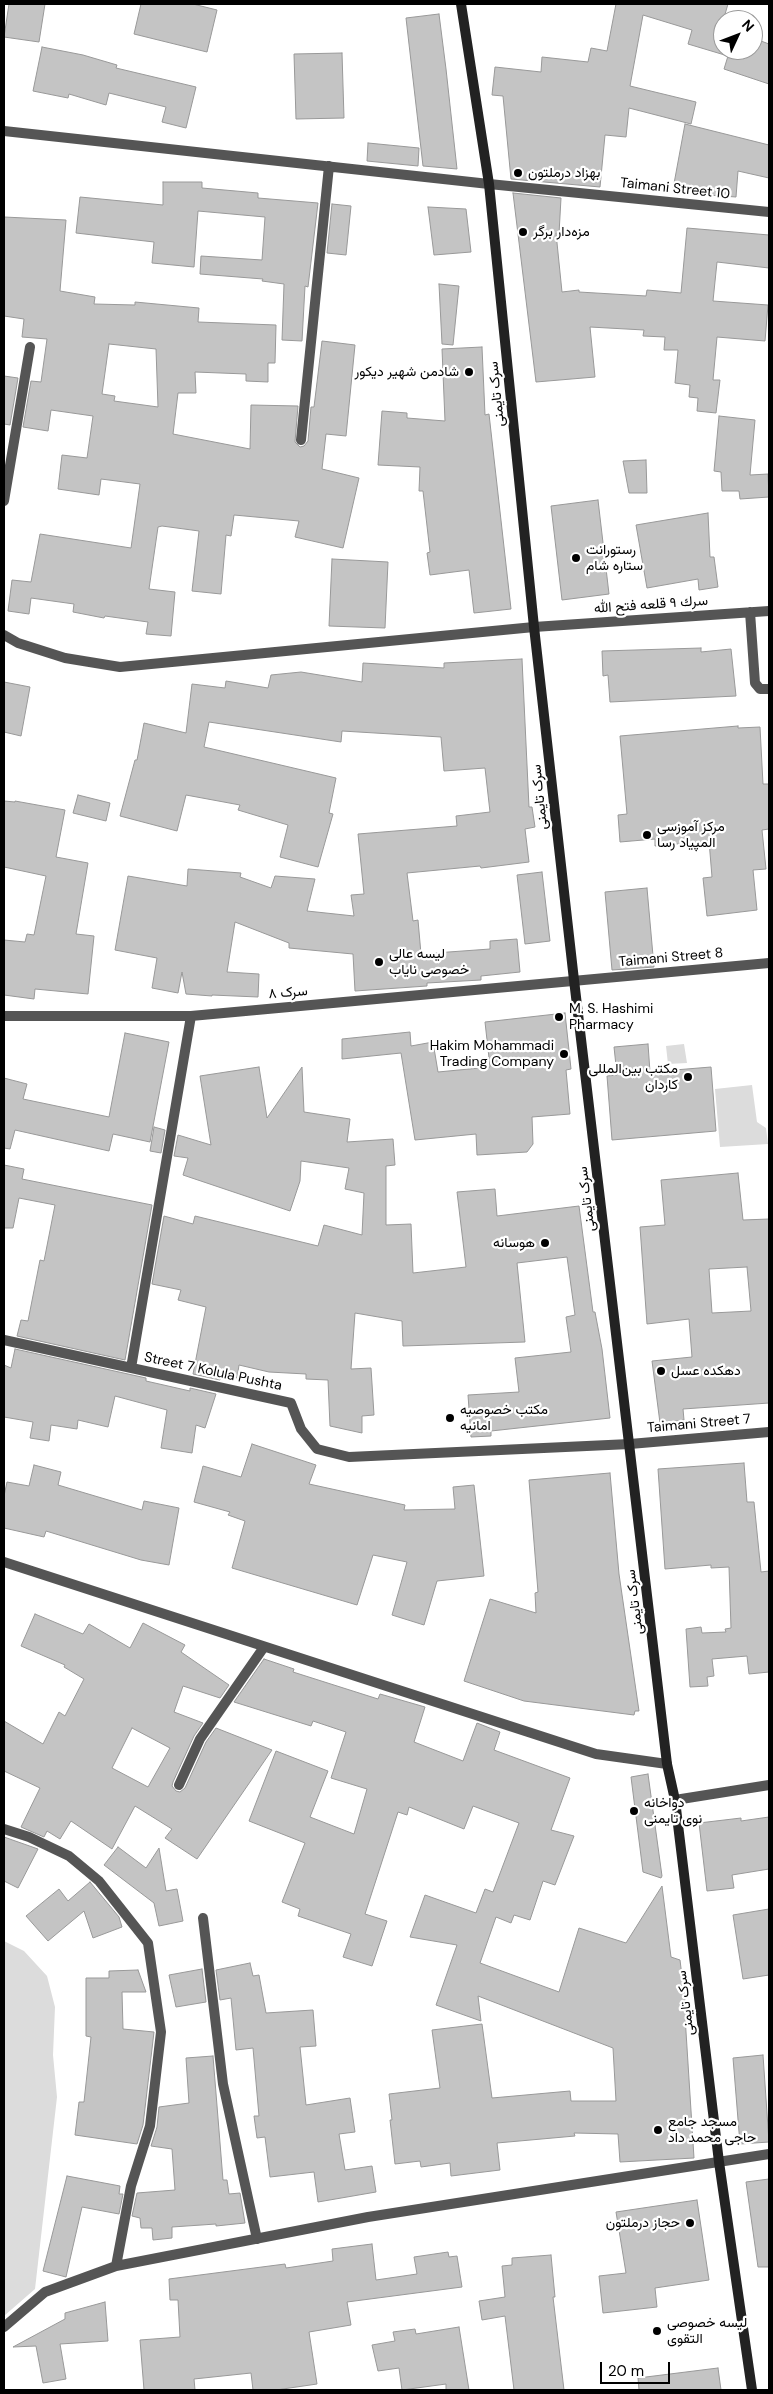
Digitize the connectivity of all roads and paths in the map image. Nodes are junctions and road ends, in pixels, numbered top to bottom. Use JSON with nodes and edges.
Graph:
{"nodes":[{"id":1,"x":461,"y":4,"type":"edge"},
{"id":2,"x":4,"y":131,"type":"edge"},
{"id":3,"x":329,"y":166,"type":"junction"},
{"id":4,"x":489,"y":184,"type":"junction"},
{"id":5,"x":769,"y":212,"type":"edge"},
{"id":6,"x":30,"y":347,"type":"dead end"},
{"id":7,"x":301,"y":440,"type":"dead end"},
{"id":8,"x":4,"y":501,"type":"edge"},
{"id":9,"x":769,"y":611,"type":"edge"},
{"id":10,"x":750,"y":612,"type":"junction"},
{"id":11,"x":534,"y":628,"type":"junction"},
{"id":12,"x":4,"y":635,"type":"edge"},
{"id":13,"x":769,"y":689,"type":"edge"},
{"id":14,"x":769,"y":963,"type":"edge"},
{"id":15,"x":574,"y":980,"type":"junction"},
{"id":16,"x":4,"y":1016,"type":"edge"},
{"id":17,"x":191,"y":1016,"type":"junction"},
{"id":18,"x":4,"y":1340,"type":"edge"},
{"id":19,"x":131,"y":1368,"type":"junction"},
{"id":20,"x":769,"y":1432,"type":"edge"},
{"id":21,"x":630,"y":1444,"type":"junction"},
{"id":22,"x":4,"y":1562,"type":"edge"},
{"id":23,"x":264,"y":1647,"type":"junction"},
{"id":24,"x":668,"y":1764,"type":"junction"},
{"id":25,"x":179,"y":1785,"type":"dead end"},
{"id":26,"x":769,"y":1786,"type":"edge"},
{"id":27,"x":675,"y":1800,"type":"junction"},
{"id":28,"x":4,"y":1829,"type":"edge"},
{"id":29,"x":202,"y":1918,"type":"dead end"},
{"id":30,"x":769,"y":2154,"type":"edge"},
{"id":31,"x":719,"y":2162,"type":"junction"},
{"id":32,"x":257,"y":2239,"type":"junction"},
{"id":33,"x":116,"y":2266,"type":"junction"},
{"id":34,"x":4,"y":2327,"type":"edge"},
{"id":35,"x":752,"y":2390,"type":"edge"}],
"edges":[{"from":1,"to":4,"type":"main road","name":"سرک تایمنی"},
{"from":2,"to":3,"type":"street","name":"Taimani Street 10"},
{"from":3,"to":4,"type":"street","name":"Taimani Street 10"},
{"from":3,"to":7,"type":"street"},
{"from":4,"to":5,"type":"street","name":"Taimani Street 10"},
{"from":4,"to":11,"type":"main road","name":"سرک تایمنی"},
{"from":6,"to":8,"type":"street"},
{"from":9,"to":10,"type":"street","name":"سرك ٩ قلعه فتح الله"},
{"from":10,"to":11,"type":"street","name":"سرك ٩ قلعه فتح الله"},
{"from":10,"to":13,"type":"street"},
{"from":11,"to":12,"type":"street","name":"سرك ٩ قلعه فتح الله"},
{"from":11,"to":15,"type":"main road","name":"سرک تایمنی"},
{"from":14,"to":15,"type":"street","name":"Taimani Street 8"},
{"from":15,"to":17,"type":"street","name":"سرک ۸"},
{"from":15,"to":21,"type":"main road","name":"سرک تایمنی"},
{"from":16,"to":17,"type":"street","name":"سرک ۸"},
{"from":17,"to":19,"type":"street"},
{"from":18,"to":19,"type":"street","name":"Street 7 Kolula Pushta"},
{"from":19,"to":21,"type":"street","name":"Street 7 Kolula Pushta"},
{"from":20,"to":21,"type":"street","name":"Taimani Street 7"},
{"from":21,"to":24,"type":"main road","name":"سرک تایمنی"},
{"from":22,"to":23,"type":"street"},
{"from":23,"to":24,"type":"street"},
{"from":23,"to":25,"type":"street"},
{"from":24,"to":27,"type":"main road","name":"سرک تایمنی"},
{"from":26,"to":27,"type":"street"},
{"from":27,"to":31,"type":"main road","name":"سرک تایمنی"},
{"from":28,"to":33,"type":"street"},
{"from":29,"to":32,"type":"street"},
{"from":30,"to":31,"type":"street"},
{"from":31,"to":32,"type":"street"},
{"from":31,"to":35,"type":"main road","name":"سرک تایمنی"},
{"from":32,"to":33,"type":"street"},
{"from":33,"to":34,"type":"street"}]}
